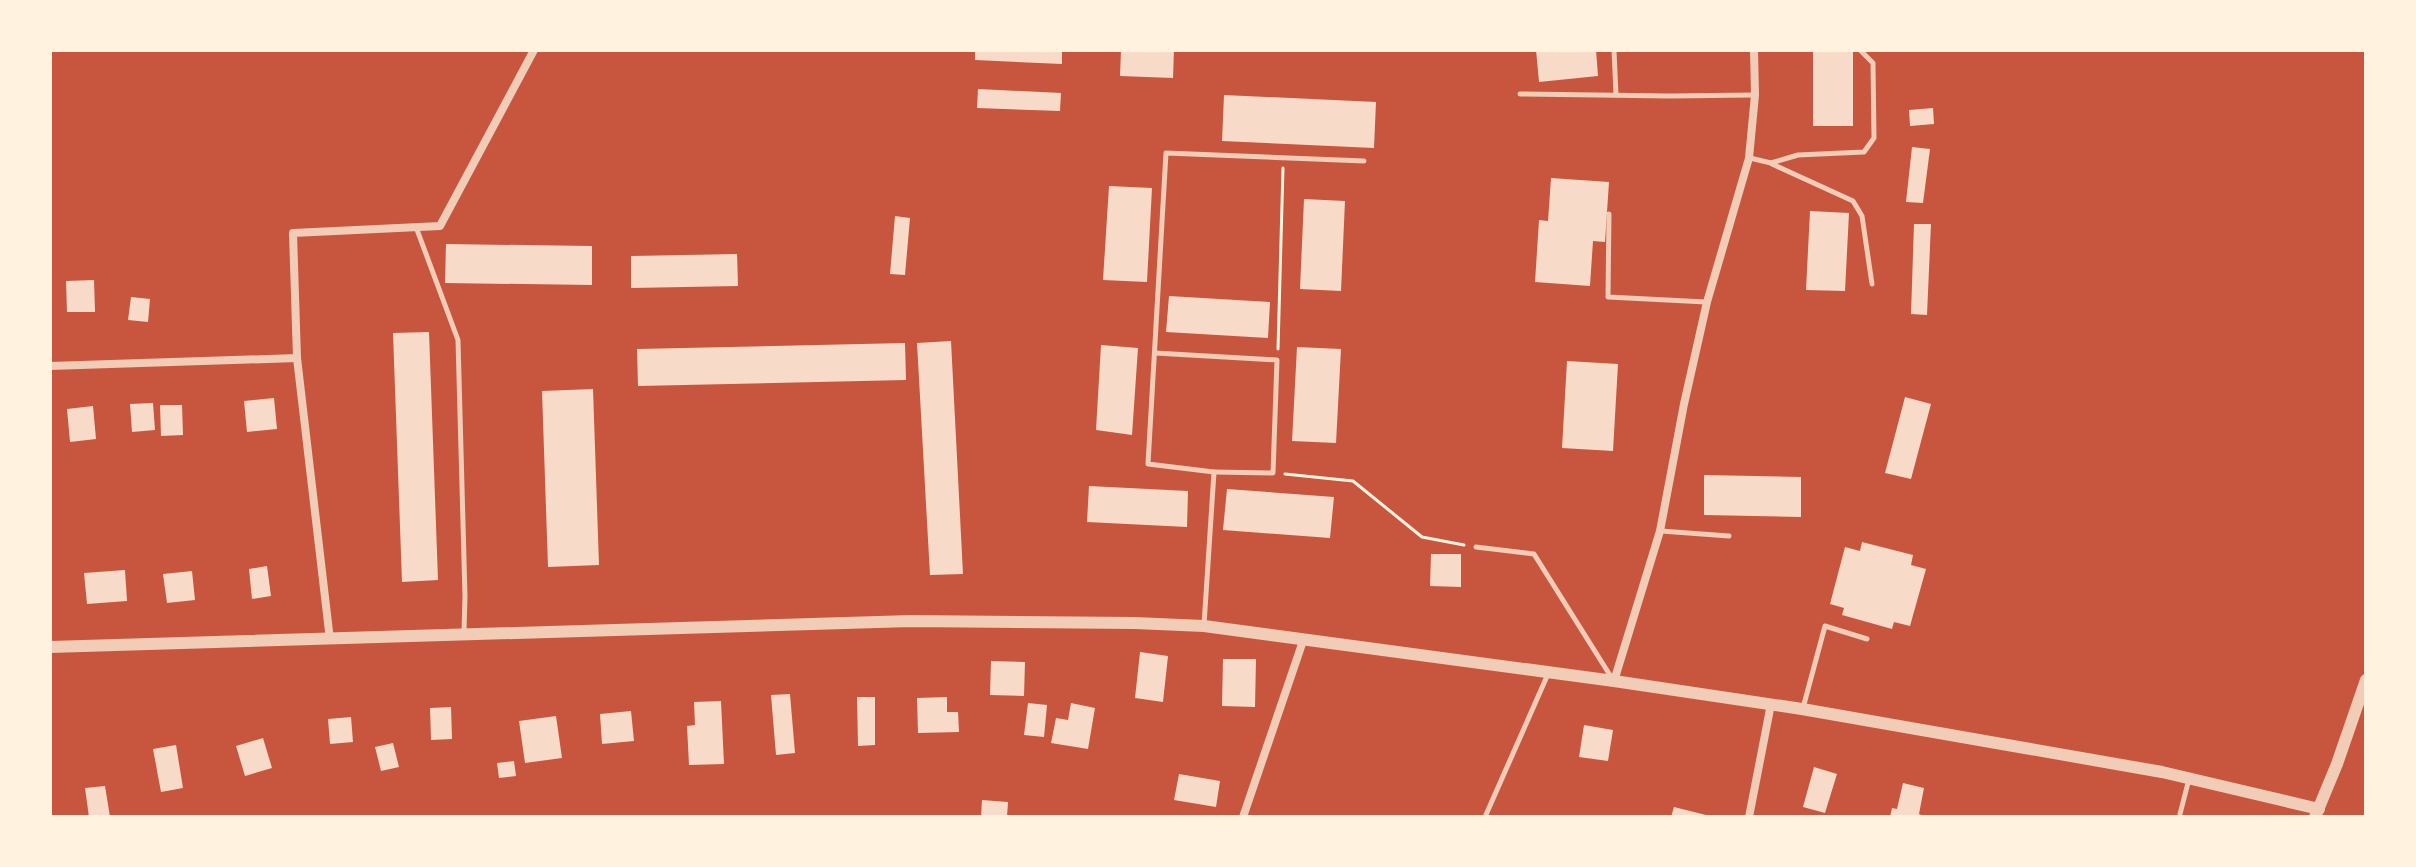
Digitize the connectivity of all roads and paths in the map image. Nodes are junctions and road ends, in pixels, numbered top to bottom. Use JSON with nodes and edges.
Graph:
{"nodes":[{"id":1,"x":534,"y":50,"type":"edge"},
{"id":2,"x":1614,"y":50,"type":"edge"},
{"id":3,"x":1754,"y":50,"type":"edge"},
{"id":4,"x":1860,"y":50,"type":"edge"},
{"id":5,"x":1520,"y":94,"type":"dead end"},
{"id":6,"x":1616,"y":95,"type":"junction"},
{"id":7,"x":1755,"y":95,"type":"junction"},
{"id":8,"x":1283,"y":157,"type":"junction"},
{"id":9,"x":1749,"y":158,"type":"junction"},
{"id":10,"x":1364,"y":161,"type":"dead end"},
{"id":11,"x":1771,"y":163,"type":"junction"},
{"id":12,"x":1609,"y":214,"type":"dead end"},
{"id":13,"x":416,"y":227,"type":"junction"},
{"id":14,"x":1872,"y":284,"type":"dead end"},
{"id":15,"x":1707,"y":302,"type":"junction"},
{"id":16,"x":1155,"y":353,"type":"junction"},
{"id":17,"x":297,"y":358,"type":"junction"},
{"id":18,"x":1277,"y":360,"type":"junction"},
{"id":19,"x":50,"y":366,"type":"edge"},
{"id":20,"x":1214,"y":472,"type":"junction"},
{"id":21,"x":1273,"y":473,"type":"junction"},
{"id":22,"x":1660,"y":531,"type":"junction"},
{"id":23,"x":1729,"y":536,"type":"dead end"},
{"id":24,"x":1476,"y":547,"type":"joint"},
{"id":25,"x":1204,"y":626,"type":"junction"},
{"id":26,"x":464,"y":633,"type":"junction"},
{"id":27,"x":1304,"y":638,"type":"junction"},
{"id":28,"x":1867,"y":639,"type":"dead end"},
{"id":29,"x":330,"y":640,"type":"junction"},
{"id":30,"x":50,"y":647,"type":"edge"},
{"id":31,"x":1548,"y":674,"type":"junction"},
{"id":32,"x":2366,"y":680,"type":"edge"},
{"id":33,"x":1614,"y":681,"type":"junction"},
{"id":34,"x":1771,"y":704,"type":"junction"},
{"id":35,"x":1802,"y":709,"type":"junction"},
{"id":36,"x":2190,"y":778,"type":"junction"},
{"id":37,"x":2317,"y":813,"type":"edge"},
{"id":38,"x":2180,"y":814,"type":"dead end"},
{"id":39,"x":1243,"y":817,"type":"edge"},
{"id":40,"x":1485,"y":817,"type":"edge"},
{"id":41,"x":1749,"y":817,"type":"edge"}],
"edges":[{"from":1,"to":13,"type":"street"},
{"from":2,"to":6,"type":"lane"},
{"from":3,"to":7,"type":"street"},
{"from":4,"to":11,"type":"lane"},
{"from":5,"to":6,"type":"lane"},
{"from":6,"to":7,"type":"lane"},
{"from":7,"to":9,"type":"street"},
{"from":8,"to":10,"type":"lane"},
{"from":8,"to":16,"type":"lane"},
{"from":8,"to":18,"type":"path"},
{"from":9,"to":11,"type":"lane"},
{"from":9,"to":15,"type":"street"},
{"from":11,"to":14,"type":"lane"},
{"from":12,"to":15,"type":"lane"},
{"from":13,"to":17,"type":"street"},
{"from":13,"to":26,"type":"lane"},
{"from":15,"to":22,"type":"street"},
{"from":16,"to":18,"type":"lane"},
{"from":16,"to":20,"type":"lane"},
{"from":17,"to":19,"type":"street"},
{"from":17,"to":29,"type":"street"},
{"from":18,"to":21,"type":"lane"},
{"from":20,"to":21,"type":"lane"},
{"from":20,"to":25,"type":"lane"},
{"from":21,"to":24,"type":"path"},
{"from":22,"to":23,"type":"lane"},
{"from":22,"to":33,"type":"street"},
{"from":24,"to":33,"type":"lane"},
{"from":25,"to":26,"type":"street"},
{"from":25,"to":27,"type":"street"},
{"from":26,"to":29,"type":"street"},
{"from":27,"to":31,"type":"street"},
{"from":27,"to":39,"type":"street"},
{"from":28,"to":35,"type":"lane"},
{"from":29,"to":30,"type":"street"},
{"from":31,"to":33,"type":"street"},
{"from":31,"to":40,"type":"lane"},
{"from":32,"to":37,"type":"street"},
{"from":33,"to":34,"type":"street"},
{"from":34,"to":35,"type":"street"},
{"from":34,"to":41,"type":"street"},
{"from":35,"to":36,"type":"street"},
{"from":36,"to":37,"type":"street"},
{"from":36,"to":38,"type":"lane"}]}
